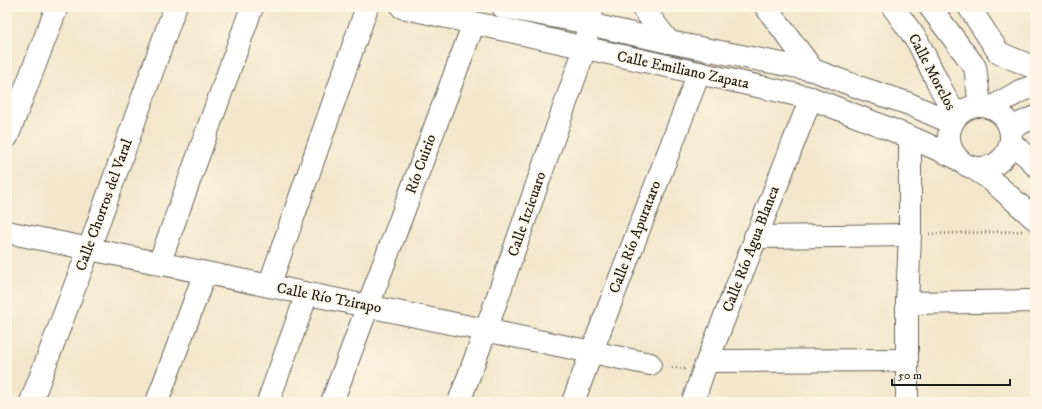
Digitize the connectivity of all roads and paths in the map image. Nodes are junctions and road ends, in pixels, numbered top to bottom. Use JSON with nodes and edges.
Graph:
{"nodes":[{"id":1,"x":57,"y":7,"type":"edge"},
{"id":2,"x":175,"y":7,"type":"edge"},
{"id":3,"x":252,"y":7,"type":"edge"},
{"id":4,"x":367,"y":7,"type":"edge"},
{"id":5,"x":402,"y":7,"type":"edge"},
{"id":6,"x":642,"y":7,"type":"edge"},
{"id":7,"x":766,"y":7,"type":"edge"},
{"id":8,"x":893,"y":7,"type":"edge"},
{"id":9,"x":930,"y":7,"type":"edge"},
{"id":10,"x":969,"y":7,"type":"edge"},
{"id":11,"x":508,"y":8,"type":"edge"},
{"id":12,"x":590,"y":16,"type":"edge"},
{"id":13,"x":474,"y":23,"type":"junction"},
{"id":14,"x":669,"y":42,"type":"junction"},
{"id":15,"x":585,"y":48,"type":"junction"},
{"id":16,"x":999,"y":53,"type":"junction"},
{"id":17,"x":975,"y":67,"type":"junction"},
{"id":18,"x":1035,"y":68,"type":"edge"},
{"id":19,"x":813,"y":70,"type":"junction"},
{"id":20,"x":699,"y":73,"type":"junction"},
{"id":21,"x":1035,"y":86,"type":"edge"},
{"id":22,"x":811,"y":98,"type":"junction"},
{"id":23,"x":985,"y":107,"type":"junction"},
{"id":24,"x":1035,"y":117,"type":"edge"},
{"id":25,"x":954,"y":120,"type":"junction"},
{"id":26,"x":1010,"y":135,"type":"junction"},
{"id":27,"x":7,"y":137,"type":"edge"},
{"id":28,"x":910,"y":137,"type":"junction"},
{"id":29,"x":964,"y":162,"type":"junction"},
{"id":30,"x":1035,"y":165,"type":"edge"},
{"id":31,"x":1031,"y":225,"type":"edge"},
{"id":32,"x":7,"y":232,"type":"edge"},
{"id":33,"x":910,"y":235,"type":"junction"},
{"id":34,"x":755,"y":237,"type":"junction"},
{"id":35,"x":88,"y":249,"type":"junction"},
{"id":36,"x":160,"y":264,"type":"junction"},
{"id":37,"x":205,"y":273,"type":"junction"},
{"id":38,"x":269,"y":286,"type":"junction"},
{"id":39,"x":307,"y":294,"type":"junction"},
{"id":40,"x":1035,"y":301,"type":"edge"},
{"id":41,"x":907,"y":303,"type":"junction"},
{"id":42,"x":368,"y":306,"type":"junction"},
{"id":43,"x":486,"y":330,"type":"junction"},
{"id":44,"x":592,"y":351,"type":"junction"},
{"id":45,"x":906,"y":360,"type":"junction"},
{"id":46,"x":650,"y":364,"type":"joint"},
{"id":47,"x":705,"y":366,"type":"junction"},
{"id":48,"x":31,"y":402,"type":"edge"},
{"id":49,"x":156,"y":402,"type":"edge"},
{"id":50,"x":268,"y":402,"type":"edge"},
{"id":51,"x":332,"y":402,"type":"edge"},
{"id":52,"x":459,"y":402,"type":"edge"},
{"id":53,"x":573,"y":402,"type":"edge"},
{"id":54,"x":693,"y":402,"type":"edge"},
{"id":55,"x":907,"y":402,"type":"edge"}],
"edges":[{"from":1,"to":27,"type":"street"},
{"from":2,"to":35,"type":"street","name":"Calle Chorros del Varal"},
{"from":3,"to":36,"type":"street"},
{"from":4,"to":38,"type":"street"},
{"from":5,"to":13,"type":"street","name":"Calle Emiliano Zapata"},
{"from":6,"to":14,"type":"street"},
{"from":7,"to":19,"type":"street"},
{"from":8,"to":25,"type":"street","name":"Calle Morelos"},
{"from":9,"to":17,"type":"street","name":"Calle Morelos"},
{"from":10,"to":16,"type":"street"},
{"from":11,"to":12,"type":"street","name":"Calle Emiliano Zapata"},
{"from":12,"to":14,"type":"street","name":"Calle Emiliano Zapata"},
{"from":12,"to":15,"type":"street","name":"Calle Itzicuaro"},
{"from":13,"to":15,"type":"street","name":"Calle Emiliano Zapata"},
{"from":13,"to":42,"type":"street","name":"Río Cuirio"},
{"from":14,"to":19,"type":"street","name":"Calle Emiliano Zapata"},
{"from":15,"to":20,"type":"street","name":"Calle Emiliano Zapata"},
{"from":15,"to":43,"type":"street","name":"Calle Itzicuaro"},
{"from":16,"to":17,"type":"street"},
{"from":16,"to":18,"type":"street"},
{"from":17,"to":23,"type":"street","name":"Calle Morelos"},
{"from":19,"to":25,"type":"street","name":"Calle Emiliano Zapata"},
{"from":20,"to":22,"type":"street","name":"Calle Emiliano Zapata"},
{"from":20,"to":44,"type":"street","name":"Calle Río Apurataro"},
{"from":21,"to":23,"type":"street"},
{"from":22,"to":28,"type":"street","name":"Calle Emiliano Zapata"},
{"from":22,"to":34,"type":"street","name":"Calle Río Agua Blanca"},
{"from":23,"to":25,"type":"street"},
{"from":23,"to":26,"type":"street"},
{"from":24,"to":26,"type":"street"},
{"from":25,"to":29,"type":"street"},
{"from":26,"to":29,"type":"street"},
{"from":26,"to":30,"type":"street"},
{"from":28,"to":29,"type":"street","name":"Calle Emiliano Zapata"},
{"from":28,"to":33,"type":"street"},
{"from":29,"to":31,"type":"street"},
{"from":31,"to":33,"type":"path"},
{"from":32,"to":35,"type":"street","name":"Calle Río Tzirapo"},
{"from":33,"to":34,"type":"street"},
{"from":33,"to":41,"type":"street"},
{"from":34,"to":47,"type":"street","name":"Calle Río Agua Blanca"},
{"from":35,"to":36,"type":"street","name":"Calle Río Tzirapo"},
{"from":35,"to":48,"type":"street","name":"Calle Chorros del Varal"},
{"from":36,"to":37,"type":"street","name":"Calle Río Tzirapo"},
{"from":37,"to":38,"type":"street","name":"Calle Río Tzirapo"},
{"from":37,"to":49,"type":"street"},
{"from":38,"to":39,"type":"street","name":"Calle Río Tzirapo"},
{"from":39,"to":42,"type":"street","name":"Calle Río Tzirapo"},
{"from":39,"to":50,"type":"street"},
{"from":40,"to":41,"type":"street"},
{"from":41,"to":45,"type":"street"},
{"from":42,"to":43,"type":"street","name":"Calle Río Tzirapo"},
{"from":42,"to":51,"type":"street","name":"Río Cuirio"},
{"from":43,"to":44,"type":"street","name":"Calle Río Tzirapo"},
{"from":43,"to":52,"type":"street","name":"Calle Itzicuaro"},
{"from":44,"to":46,"type":"street","name":"Calle Río Tzirapo"},
{"from":44,"to":53,"type":"street","name":"Calle Río Apurataro"},
{"from":45,"to":47,"type":"street"},
{"from":45,"to":55,"type":"street"},
{"from":46,"to":47,"type":"path"},
{"from":47,"to":54,"type":"street","name":"Calle Río Agua Blanca"}]}
